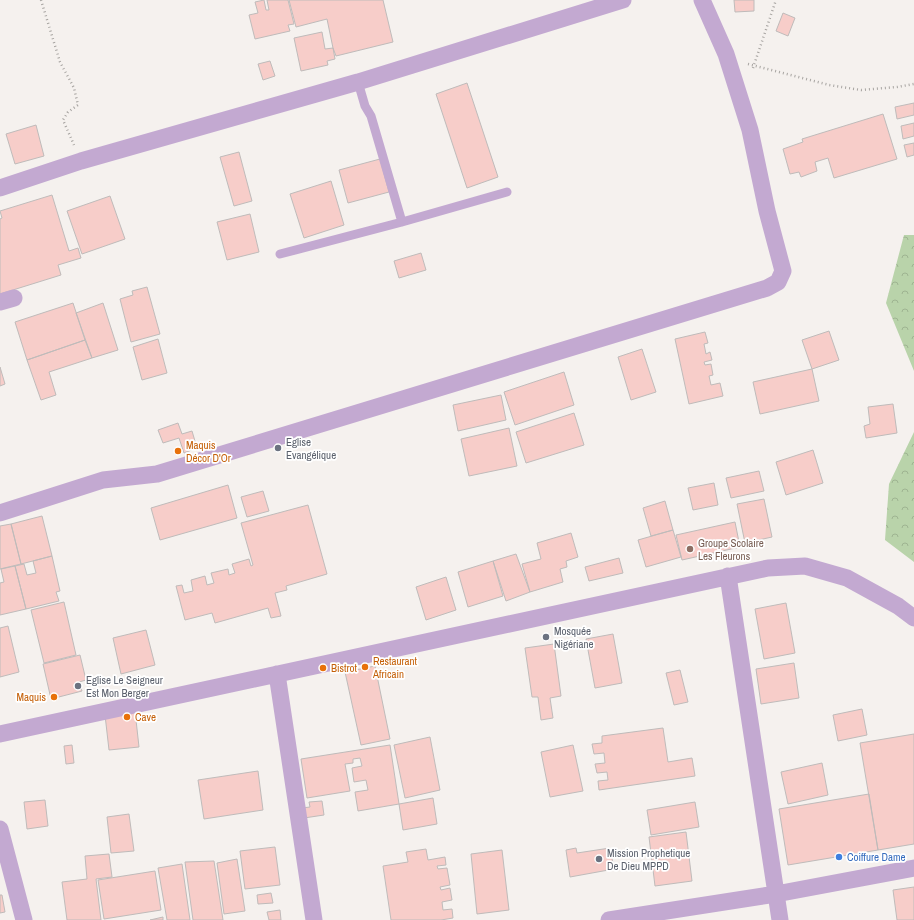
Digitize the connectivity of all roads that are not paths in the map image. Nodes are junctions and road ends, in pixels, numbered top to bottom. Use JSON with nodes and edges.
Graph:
{"nodes":[{"id":1,"x":623,"y":0,"type":"edge"},
{"id":2,"x":702,"y":0,"type":"edge"},
{"id":3,"x":358,"y":82,"type":"junction"},
{"id":4,"x":0,"y":188,"type":"edge"},
{"id":5,"x":507,"y":192,"type":"dead end"},
{"id":6,"x":402,"y":222,"type":"junction"},
{"id":7,"x":280,"y":254,"type":"dead end"},
{"id":8,"x":0,"y":513,"type":"edge"},
{"id":9,"x":728,"y":576,"type":"junction"},
{"id":10,"x":914,"y":618,"type":"edge"},
{"id":11,"x":277,"y":674,"type":"junction"},
{"id":12,"x":0,"y":734,"type":"edge"},
{"id":13,"x":0,"y":829,"type":"edge"},
{"id":14,"x":914,"y":868,"type":"edge"},
{"id":15,"x":776,"y":894,"type":"junction"},
{"id":16,"x":24,"y":920,"type":"edge"},
{"id":17,"x":314,"y":920,"type":"edge"},
{"id":18,"x":609,"y":920,"type":"edge"},
{"id":19,"x":780,"y":920,"type":"edge"}],
"edges":[{"from":1,"to":3,"type":"street"},
{"from":2,"to":8,"type":"street"},
{"from":3,"to":4,"type":"street"},
{"from":3,"to":6,"type":"lane"},
{"from":5,"to":6,"type":"lane"},
{"from":6,"to":7,"type":"lane"},
{"from":9,"to":10,"type":"street"},
{"from":9,"to":11,"type":"street"},
{"from":9,"to":15,"type":"street"},
{"from":11,"to":12,"type":"street"},
{"from":11,"to":17,"type":"street"},
{"from":13,"to":16,"type":"street"},
{"from":14,"to":15,"type":"street"},
{"from":15,"to":18,"type":"street"},
{"from":15,"to":19,"type":"street"}]}
